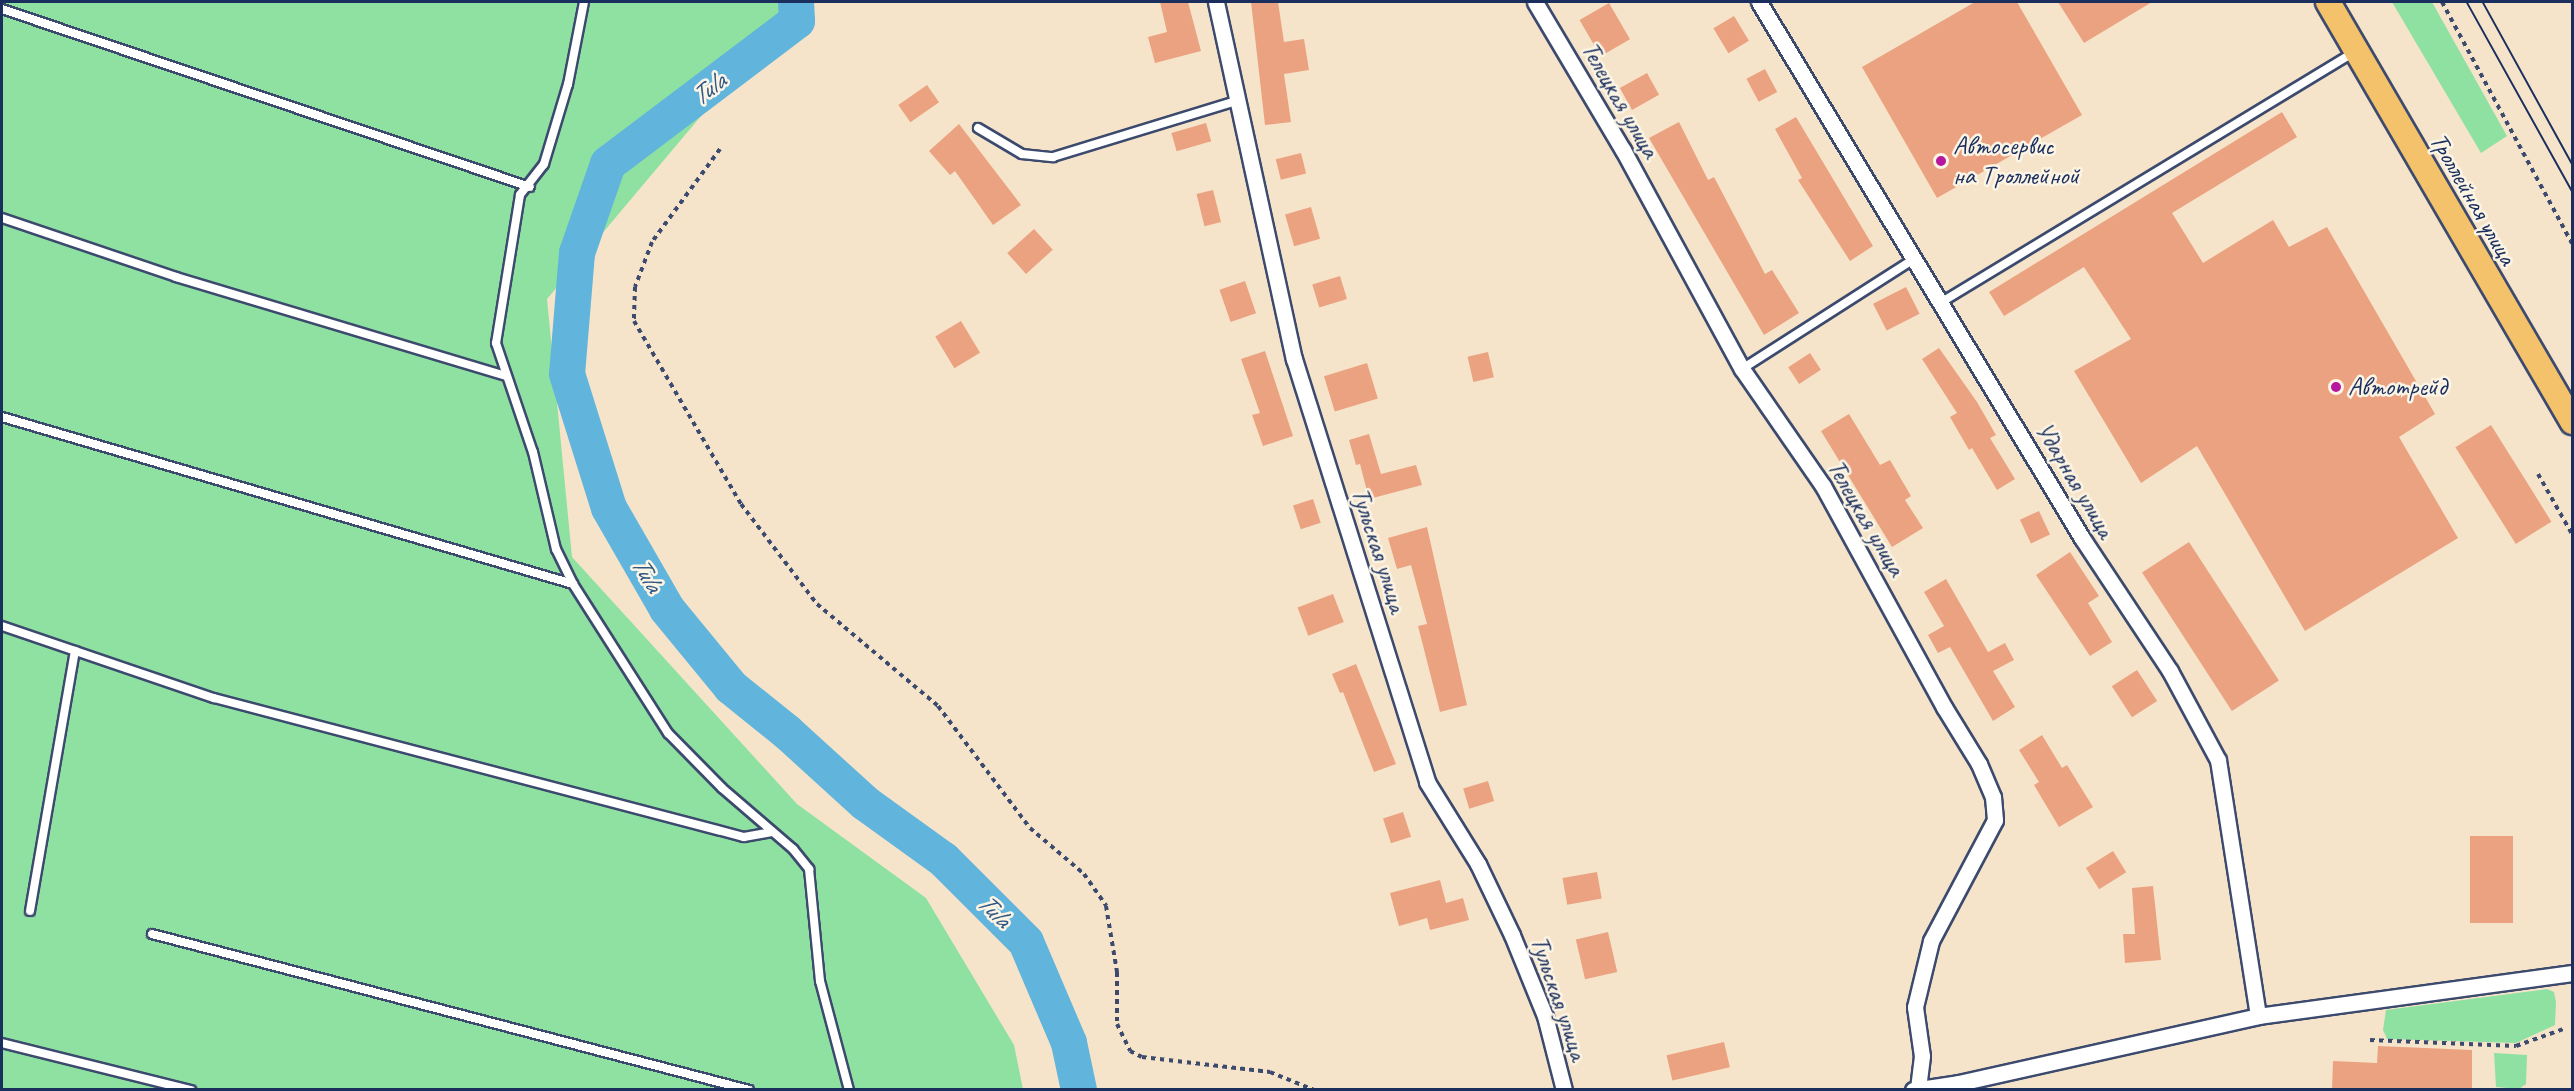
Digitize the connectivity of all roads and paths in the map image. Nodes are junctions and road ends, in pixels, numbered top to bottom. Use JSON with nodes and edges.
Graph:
{"nodes":[{"id":1,"x":584,"y":2,"type":"edge"},
{"id":2,"x":1216,"y":2,"type":"edge"},
{"id":3,"x":1535,"y":2,"type":"edge"},
{"id":4,"x":1759,"y":2,"type":"edge"},
{"id":5,"x":2328,"y":2,"type":"edge"},
{"id":6,"x":2442,"y":2,"type":"edge"},
{"id":7,"x":2,"y":9,"type":"edge"},
{"id":8,"x":2355,"y":51,"type":"junction"},
{"id":9,"x":1236,"y":100,"type":"junction"},
{"id":10,"x":978,"y":128,"type":"dead end"},
{"id":11,"x":720,"y":149,"type":"dead end"},
{"id":12,"x":530,"y":187,"type":"junction"},
{"id":13,"x":2,"y":218,"type":"edge"},
{"id":14,"x":2572,"y":243,"type":"edge"},
{"id":15,"x":1914,"y":259,"type":"junction"},
{"id":16,"x":1940,"y":303,"type":"junction"},
{"id":17,"x":1742,"y":369,"type":"junction"},
{"id":18,"x":505,"y":376,"type":"junction"},
{"id":19,"x":2,"y":417,"type":"edge"},
{"id":20,"x":2572,"y":422,"type":"edge"},
{"id":21,"x":2538,"y":474,"type":"dead end"},
{"id":22,"x":2572,"y":534,"type":"edge"},
{"id":23,"x":573,"y":584,"type":"junction"},
{"id":24,"x":2,"y":626,"type":"edge"},
{"id":25,"x":75,"y":651,"type":"junction"},
{"id":26,"x":771,"y":832,"type":"junction"},
{"id":27,"x":30,"y":911,"type":"dead end"},
{"id":28,"x":152,"y":934,"type":"dead end"},
{"id":29,"x":2572,"y":973,"type":"edge"},
{"id":30,"x":2258,"y":1016,"type":"junction"},
{"id":31,"x":2566,"y":1028,"type":"dead end"},
{"id":32,"x":2370,"y":1040,"type":"dead end"},
{"id":33,"x":2,"y":1043,"type":"edge"},
{"id":34,"x":1916,"y":1088,"type":"edge"},
{"id":35,"x":191,"y":1089,"type":"edge"},
{"id":36,"x":749,"y":1089,"type":"edge"},
{"id":37,"x":849,"y":1089,"type":"edge"},
{"id":38,"x":1314,"y":1089,"type":"edge"},
{"id":39,"x":1564,"y":1089,"type":"edge"}],
"edges":[{"from":1,"to":12,"type":"lane"},
{"from":2,"to":9,"type":"street","name":"Тульская улица"},
{"from":3,"to":17,"type":"street","name":"Телецкая улица"},
{"from":4,"to":15,"type":"street","name":"Ударная улица"},
{"from":5,"to":8,"type":"main road","name":"Троллейная улица"},
{"from":6,"to":14,"type":"path"},
{"from":7,"to":12,"type":"lane"},
{"from":8,"to":16,"type":"lane"},
{"from":8,"to":20,"type":"main road","name":"Троллейная улица"},
{"from":9,"to":10,"type":"lane"},
{"from":9,"to":39,"type":"street","name":"Тульская улица"},
{"from":11,"to":38,"type":"path"},
{"from":12,"to":18,"type":"lane"},
{"from":13,"to":18,"type":"lane"},
{"from":15,"to":16,"type":"street","name":"Ударная улица"},
{"from":15,"to":17,"type":"lane"},
{"from":16,"to":30,"type":"street","name":"Ударная улица"},
{"from":17,"to":34,"type":"street","name":"Телецкая улица"},
{"from":18,"to":23,"type":"lane"},
{"from":19,"to":23,"type":"lane"},
{"from":21,"to":22,"type":"path"},
{"from":23,"to":26,"type":"lane"},
{"from":24,"to":25,"type":"lane"},
{"from":25,"to":26,"type":"lane"},
{"from":25,"to":27,"type":"lane"},
{"from":26,"to":37,"type":"lane"},
{"from":28,"to":36,"type":"lane"},
{"from":29,"to":30,"type":"street"},
{"from":30,"to":34,"type":"street"},
{"from":31,"to":32,"type":"path"},
{"from":33,"to":35,"type":"lane"}]}
